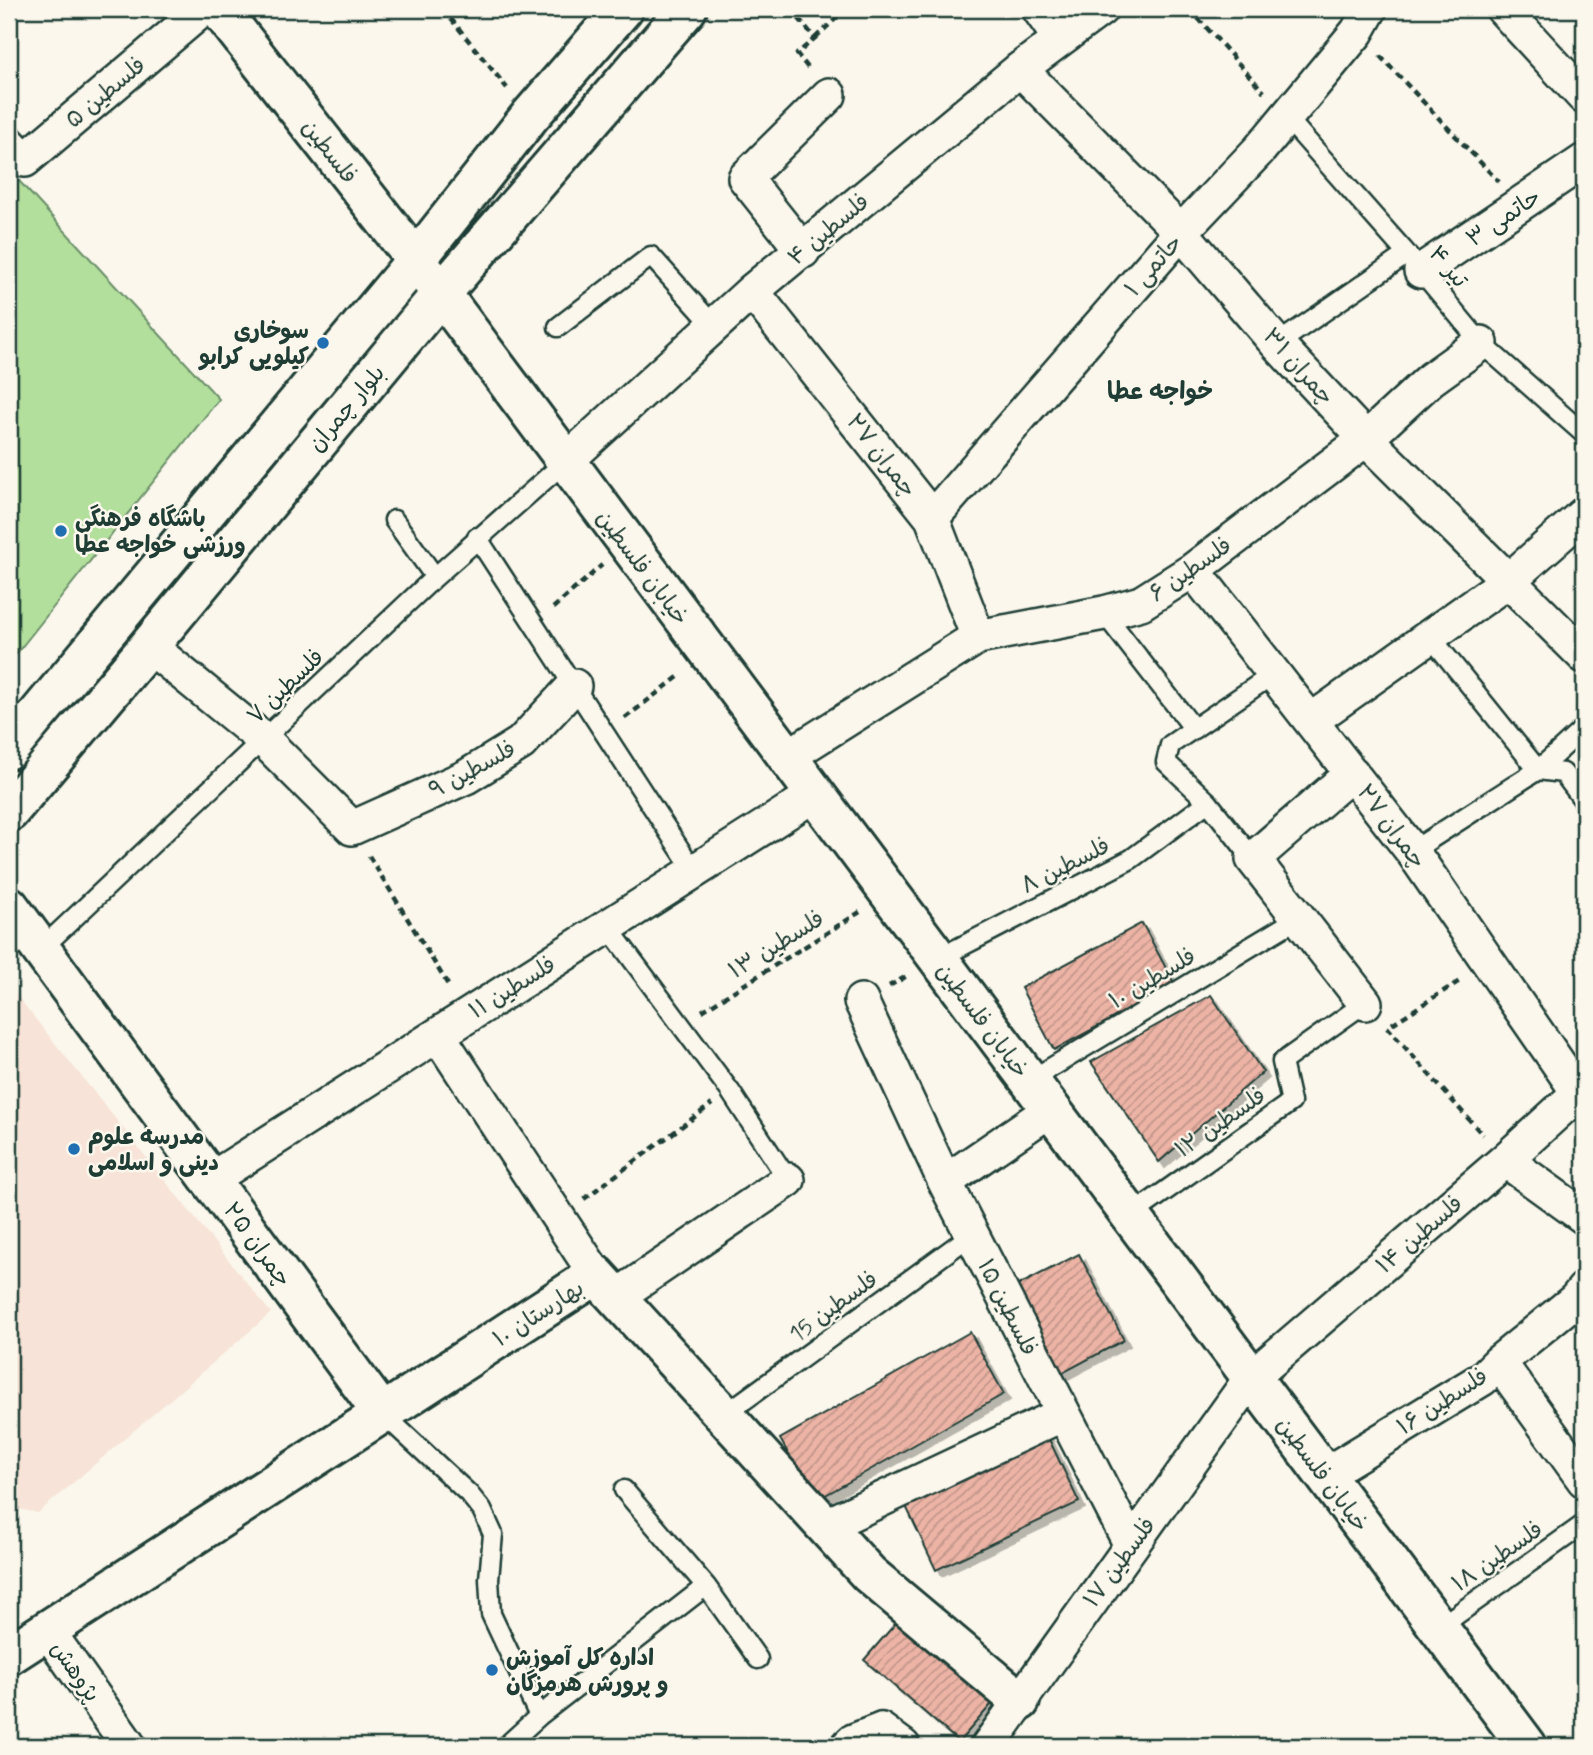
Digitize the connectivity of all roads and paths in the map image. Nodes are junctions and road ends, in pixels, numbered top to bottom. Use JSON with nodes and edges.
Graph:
{"nodes":[{"id":1,"x":203,"y":9,"type":"edge"},
{"id":2,"x":219,"y":9,"type":"edge"},
{"id":3,"x":443,"y":9,"type":"edge"},
{"id":4,"x":623,"y":9,"type":"edge"},
{"id":5,"x":687,"y":9,"type":"edge"},
{"id":6,"x":791,"y":9,"type":"edge"},
{"id":7,"x":846,"y":9,"type":"edge"},
{"id":8,"x":1039,"y":9,"type":"edge"},
{"id":9,"x":1101,"y":9,"type":"edge"},
{"id":10,"x":1190,"y":9,"type":"edge"},
{"id":11,"x":1503,"y":9,"type":"edge"},
{"id":12,"x":1364,"y":21,"type":"edge"},
{"id":13,"x":816,"y":38,"type":"junction"},
{"id":14,"x":1060,"y":39,"type":"junction"},
{"id":15,"x":1020,"y":69,"type":"junction"},
{"id":16,"x":829,"y":95,"type":"joint"},
{"id":17,"x":1584,"y":97,"type":"edge"},
{"id":18,"x":530,"y":116,"type":"junction"},
{"id":19,"x":1287,"y":118,"type":"junction"},
{"id":20,"x":9,"y":143,"type":"edge"},
{"id":21,"x":1584,"y":162,"type":"edge"},
{"id":22,"x":1521,"y":205,"type":"junction"},
{"id":23,"x":1181,"y":232,"type":"junction"},
{"id":24,"x":803,"y":251,"type":"junction"},
{"id":25,"x":416,"y":260,"type":"junction"},
{"id":26,"x":1414,"y":262,"type":"junction"},
{"id":27,"x":752,"y":291,"type":"junction"},
{"id":28,"x":440,"y":295,"type":"junction"},
{"id":29,"x":714,"y":326,"type":"junction"},
{"id":30,"x":558,"y":327,"type":"dead end"},
{"id":31,"x":1278,"y":344,"type":"junction"},
{"id":32,"x":1481,"y":344,"type":"junction"},
{"id":33,"x":1584,"y":434,"type":"edge"},
{"id":34,"x":1366,"y":439,"type":"junction"},
{"id":35,"x":565,"y":463,"type":"junction"},
{"id":36,"x":1584,"y":514,"type":"edge"},
{"id":37,"x":932,"y":519,"type":"junction"},
{"id":38,"x":394,"y":520,"type":"dead end"},
{"id":39,"x":477,"y":537,"type":"junction"},
{"id":40,"x":626,"y":543,"type":"junction"},
{"id":41,"x":1193,"y":570,"type":"junction"},
{"id":42,"x":435,"y":577,"type":"junction"},
{"id":43,"x":1508,"y":580,"type":"junction"},
{"id":44,"x":1104,"y":614,"type":"junction"},
{"id":45,"x":534,"y":625,"type":"junction"},
{"id":46,"x":1430,"y":636,"type":"junction"},
{"id":47,"x":978,"y":637,"type":"junction"},
{"id":48,"x":149,"y":646,"type":"junction"},
{"id":49,"x":708,"y":653,"type":"junction"},
{"id":50,"x":1584,"y":656,"type":"edge"},
{"id":51,"x":1275,"y":673,"type":"junction"},
{"id":52,"x":574,"y":686,"type":"junction"},
{"id":53,"x":1312,"y":720,"type":"junction"},
{"id":54,"x":1584,"y":728,"type":"edge"},
{"id":55,"x":1194,"y":729,"type":"junction"},
{"id":56,"x":605,"y":734,"type":"junction"},
{"id":57,"x":264,"y":740,"type":"junction"},
{"id":58,"x":9,"y":749,"type":"edge"},
{"id":59,"x":787,"y":757,"type":"junction"},
{"id":60,"x":1538,"y":770,"type":"junction"},
{"id":61,"x":1352,"y":773,"type":"junction"},
{"id":62,"x":814,"y":795,"type":"junction"},
{"id":63,"x":1584,"y":801,"type":"edge"},
{"id":64,"x":1208,"y":802,"type":"junction"},
{"id":65,"x":9,"y":812,"type":"edge"},
{"id":66,"x":352,"y":828,"type":"junction"},
{"id":67,"x":1412,"y":851,"type":"junction"},
{"id":68,"x":1253,"y":859,"type":"junction"},
{"id":69,"x":694,"y":871,"type":"junction"},
{"id":70,"x":890,"y":894,"type":"junction"},
{"id":71,"x":9,"y":906,"type":"edge"},
{"id":72,"x":1300,"y":918,"type":"junction"},
{"id":73,"x":608,"y":926,"type":"junction"},
{"id":74,"x":41,"y":949,"type":"junction"},
{"id":75,"x":937,"y":959,"type":"junction"},
{"id":76,"x":1488,"y":962,"type":"junction"},
{"id":77,"x":861,"y":1001,"type":"joint"},
{"id":78,"x":1365,"y":1003,"type":"junction"},
{"id":79,"x":467,"y":1015,"type":"junction"},
{"id":80,"x":680,"y":1025,"type":"junction"},
{"id":81,"x":1387,"y":1027,"type":"junction"},
{"id":82,"x":438,"y":1035,"type":"junction"},
{"id":83,"x":1581,"y":1090,"type":"edge"},
{"id":84,"x":730,"y":1091,"type":"junction"},
{"id":85,"x":1039,"y":1095,"type":"junction"},
{"id":86,"x":1505,"y":1160,"type":"junction"},
{"id":87,"x":211,"y":1180,"type":"junction"},
{"id":88,"x":788,"y":1180,"type":"joint"},
{"id":89,"x":945,"y":1182,"type":"junction"},
{"id":90,"x":1130,"y":1216,"type":"junction"},
{"id":91,"x":1584,"y":1217,"type":"edge"},
{"id":92,"x":559,"y":1218,"type":"junction"},
{"id":93,"x":971,"y":1236,"type":"junction"},
{"id":94,"x":606,"y":1286,"type":"junction"},
{"id":95,"x":1584,"y":1289,"type":"edge"},
{"id":96,"x":1499,"y":1362,"type":"junction"},
{"id":97,"x":1251,"y":1378,"type":"junction"},
{"id":98,"x":382,"y":1413,"type":"junction"},
{"id":99,"x":1063,"y":1414,"type":"junction"},
{"id":100,"x":724,"y":1415,"type":"junction"},
{"id":101,"x":1324,"y":1475,"type":"junction"},
{"id":102,"x":1584,"y":1480,"type":"edge"},
{"id":103,"x":624,"y":1490,"type":"dead end"},
{"id":104,"x":1584,"y":1524,"type":"edge"},
{"id":105,"x":825,"y":1526,"type":"junction"},
{"id":106,"x":1131,"y":1545,"type":"junction"},
{"id":107,"x":706,"y":1586,"type":"junction"},
{"id":108,"x":1438,"y":1628,"type":"junction"},
{"id":109,"x":47,"y":1630,"type":"junction"},
{"id":110,"x":9,"y":1655,"type":"edge"},
{"id":111,"x":758,"y":1658,"type":"dead end"},
{"id":112,"x":1020,"y":1701,"type":"junction"},
{"id":113,"x":539,"y":1716,"type":"junction"},
{"id":114,"x":130,"y":1746,"type":"edge"},
{"id":115,"x":506,"y":1746,"type":"edge"},
{"id":116,"x":848,"y":1746,"type":"edge"},
{"id":117,"x":903,"y":1746,"type":"edge"},
{"id":118,"x":988,"y":1746,"type":"edge"},
{"id":119,"x":1527,"y":1746,"type":"edge"}],
"edges":[{"from":1,"to":20,"type":"street","name":"فلسطین ۵"},
{"from":2,"to":25,"type":"street","name":"فلسطین"},
{"from":3,"to":18,"type":"path"},
{"from":4,"to":18,"type":"street","name":"بلوار چمران"},
{"from":5,"to":28,"type":"street","name":"بلوار چمران"},
{"from":6,"to":13,"type":"path"},
{"from":7,"to":13,"type":"path"},
{"from":8,"to":14,"type":"street"},
{"from":9,"to":14,"type":"street","name":"فلسطین ۴"},
{"from":10,"to":19,"type":"path"},
{"from":11,"to":17,"type":"street"},
{"from":12,"to":19,"type":"street","name":"حاتمی ۱"},
{"from":12,"to":22,"type":"path"},
{"from":13,"to":16,"type":"path"},
{"from":14,"to":15,"type":"street","name":"فلسطین ۴"},
{"from":15,"to":23,"type":"street","name":"چمران ۳۱"},
{"from":15,"to":24,"type":"street","name":"فلسطین ۴"},
{"from":16,"to":24,"type":"street"},
{"from":18,"to":25,"type":"street","name":"بلوار چمران"},
{"from":19,"to":23,"type":"street","name":"حاتمی ۱"},
{"from":19,"to":26,"type":"lane","name":"تیر ۴"},
{"from":21,"to":22,"type":"street","name":"حاتمی ۳"},
{"from":22,"to":26,"type":"street","name":"حاتمی ۳"},
{"from":23,"to":31,"type":"street","name":"چمران ۳۱"},
{"from":23,"to":37,"type":"street","name":"حاتمی ۱"},
{"from":24,"to":27,"type":"street","name":"فلسطین ۴"},
{"from":25,"to":28,"type":"street","name":"فلسطین"},
{"from":25,"to":58,"type":"street","name":"بلوار چمران"},
{"from":26,"to":31,"type":"lane"},
{"from":26,"to":32,"type":"lane","name":"تیر ۴"},
{"from":27,"to":29,"type":"street","name":"فلسطین ۴"},
{"from":27,"to":37,"type":"street","name":"چمران ۲۷"},
{"from":28,"to":35,"type":"street","name":"خیابان فلسطین"},
{"from":28,"to":48,"type":"street","name":"بلوار چمران"},
{"from":29,"to":30,"type":"lane"},
{"from":29,"to":35,"type":"street","name":"فلسطین ۴"},
{"from":31,"to":34,"type":"street","name":"چمران ۳۱"},
{"from":32,"to":33,"type":"lane","name":"تیر ۴"},
{"from":32,"to":34,"type":"street","name":"فلسطین ۶"},
{"from":34,"to":41,"type":"street","name":"فلسطین ۶"},
{"from":34,"to":43,"type":"street","name":"چمران ۳۱"},
{"from":35,"to":39,"type":"lane","name":"فلسطین ۷"},
{"from":35,"to":40,"type":"street","name":"خیابان فلسطین"},
{"from":36,"to":43,"type":"street"},
{"from":37,"to":47,"type":"street","name":"چمران ۲۷"},
{"from":38,"to":42,"type":"lane"},
{"from":39,"to":42,"type":"lane","name":"فلسطین ۷"},
{"from":39,"to":45,"type":"lane"},
{"from":40,"to":45,"type":"path"},
{"from":40,"to":49,"type":"street","name":"خیابان فلسطین"},
{"from":41,"to":44,"type":"street","name":"فلسطین ۶"},
{"from":41,"to":51,"type":"street","name":"چمران ۲۷"},
{"from":42,"to":57,"type":"lane","name":"فلسطین ۷"},
{"from":43,"to":46,"type":"street"},
{"from":43,"to":50,"type":"street","name":"چمران ۳۱"},
{"from":44,"to":47,"type":"street","name":"فلسطین ۶"},
{"from":44,"to":55,"type":"lane"},
{"from":45,"to":52,"type":"lane"},
{"from":46,"to":53,"type":"street"},
{"from":46,"to":60,"type":"lane"},
{"from":47,"to":59,"type":"street","name":"فلسطین ۶"},
{"from":48,"to":57,"type":"street"},
{"from":48,"to":65,"type":"street","name":"بلوار چمران"},
{"from":49,"to":56,"type":"path"},
{"from":49,"to":59,"type":"street","name":"خیابان فلسطین"},
{"from":51,"to":53,"type":"street","name":"چمران ۲۷"},
{"from":51,"to":55,"type":"lane"},
{"from":52,"to":56,"type":"lane"},
{"from":52,"to":66,"type":"street","name":"فلسطین ۹"},
{"from":53,"to":61,"type":"street","name":"چمران ۲۷"},
{"from":54,"to":60,"type":"lane"},
{"from":55,"to":64,"type":"lane"},
{"from":56,"to":69,"type":"lane"},
{"from":57,"to":66,"type":"street"},
{"from":57,"to":74,"type":"lane","name":"فلسطین ۷"},
{"from":59,"to":62,"type":"street","name":"خیابان فلسطین"},
{"from":60,"to":63,"type":"lane"},
{"from":60,"to":67,"type":"lane"},
{"from":61,"to":67,"type":"street","name":"چمران ۲۷"},
{"from":61,"to":68,"type":"street"},
{"from":62,"to":69,"type":"street","name":"فلسطین ۱۱"},
{"from":62,"to":70,"type":"street","name":"خیابان فلسطین"},
{"from":64,"to":68,"type":"lane"},
{"from":64,"to":75,"type":"lane","name":"فلسطین ۸"},
{"from":66,"to":79,"type":"path"},
{"from":67,"to":76,"type":"street","name":"چمران ۲۷"},
{"from":68,"to":72,"type":"street"},
{"from":69,"to":73,"type":"street","name":"فلسطین ۱۱"},
{"from":70,"to":75,"type":"street","name":"خیابان فلسطین"},
{"from":70,"to":80,"type":"path","name":"فلسطین ۱۳"},
{"from":71,"to":74,"type":"street","name":"چمران ۲۵"},
{"from":72,"to":78,"type":"street"},
{"from":72,"to":85,"type":"lane","name":"فلسطین ۱۰"},
{"from":73,"to":79,"type":"street","name":"فلسطین ۱۱"},
{"from":73,"to":80,"type":"lane"},
{"from":74,"to":87,"type":"street","name":"چمران ۲۵"},
{"from":75,"to":77,"type":"path"},
{"from":75,"to":85,"type":"street","name":"خیابان فلسطین"},
{"from":76,"to":81,"type":"path"},
{"from":76,"to":83,"type":"street","name":"چمران ۲۷"},
{"from":77,"to":89,"type":"street","name":"فلسطین ۱۵"},
{"from":78,"to":81,"type":"path"},
{"from":78,"to":90,"type":"lane","name":"فلسطین ۱۲"},
{"from":79,"to":82,"type":"street","name":"فلسطین ۱۱"},
{"from":80,"to":84,"type":"lane"},
{"from":81,"to":86,"type":"path"},
{"from":82,"to":87,"type":"street","name":"فلسطین ۱۱"},
{"from":82,"to":92,"type":"street"},
{"from":83,"to":86,"type":"street","name":"فلسطین ۱۴"},
{"from":84,"to":88,"type":"lane"},
{"from":84,"to":92,"type":"path"},
{"from":85,"to":89,"type":"street"},
{"from":85,"to":90,"type":"street","name":"خیابان فلسطین"},
{"from":86,"to":91,"type":"street"},
{"from":86,"to":97,"type":"street","name":"فلسطین ۱۴"},
{"from":87,"to":98,"type":"street","name":"چمران ۲۵"},
{"from":88,"to":94,"type":"street"},
{"from":89,"to":93,"type":"street","name":"فلسطین ۱۵"},
{"from":90,"to":97,"type":"street","name":"خیابان فلسطین"},
{"from":92,"to":94,"type":"street"},
{"from":93,"to":99,"type":"street","name":"فلسطین ۱۵"},
{"from":93,"to":100,"type":"lane","name":"فلسطین 15"},
{"from":94,"to":98,"type":"street","name":"بهارستان ۱۰"},
{"from":94,"to":100,"type":"street","name":"بهارستان ۱۰"},
{"from":95,"to":96,"type":"street","name":"فلسطین ۱۶"},
{"from":96,"to":101,"type":"street","name":"فلسطین ۱۶"},
{"from":96,"to":102,"type":"street"},
{"from":97,"to":101,"type":"street","name":"خیابان فلسطین"},
{"from":97,"to":106,"type":"street","name":"فلسطین ۱۷"},
{"from":98,"to":109,"type":"street","name":"بهارستان ۱۰"},
{"from":98,"to":113,"type":"lane"},
{"from":99,"to":105,"type":"street"},
{"from":99,"to":106,"type":"street","name":"فلسطین ۱۵"},
{"from":100,"to":105,"type":"street","name":"بهارستان ۱۰"},
{"from":101,"to":108,"type":"street","name":"خیابان فلسطین"},
{"from":103,"to":107,"type":"lane"},
{"from":104,"to":108,"type":"lane","name":"فلسطین ۱۸"},
{"from":105,"to":112,"type":"street","name":"بهارستان ۱۰"},
{"from":106,"to":112,"type":"street","name":"فلسطین ۱۷"},
{"from":107,"to":111,"type":"lane"},
{"from":107,"to":113,"type":"lane"},
{"from":108,"to":119,"type":"street","name":"خیابان فلسطین"},
{"from":109,"to":110,"type":"street","name":"بهارستان ۱۰"},
{"from":109,"to":114,"type":"street","name":"پژوهش"},
{"from":112,"to":118,"type":"street","name":"فلسطین ۱۷"},
{"from":113,"to":115,"type":"lane"},
{"from":116,"to":117,"type":"street"}]}
